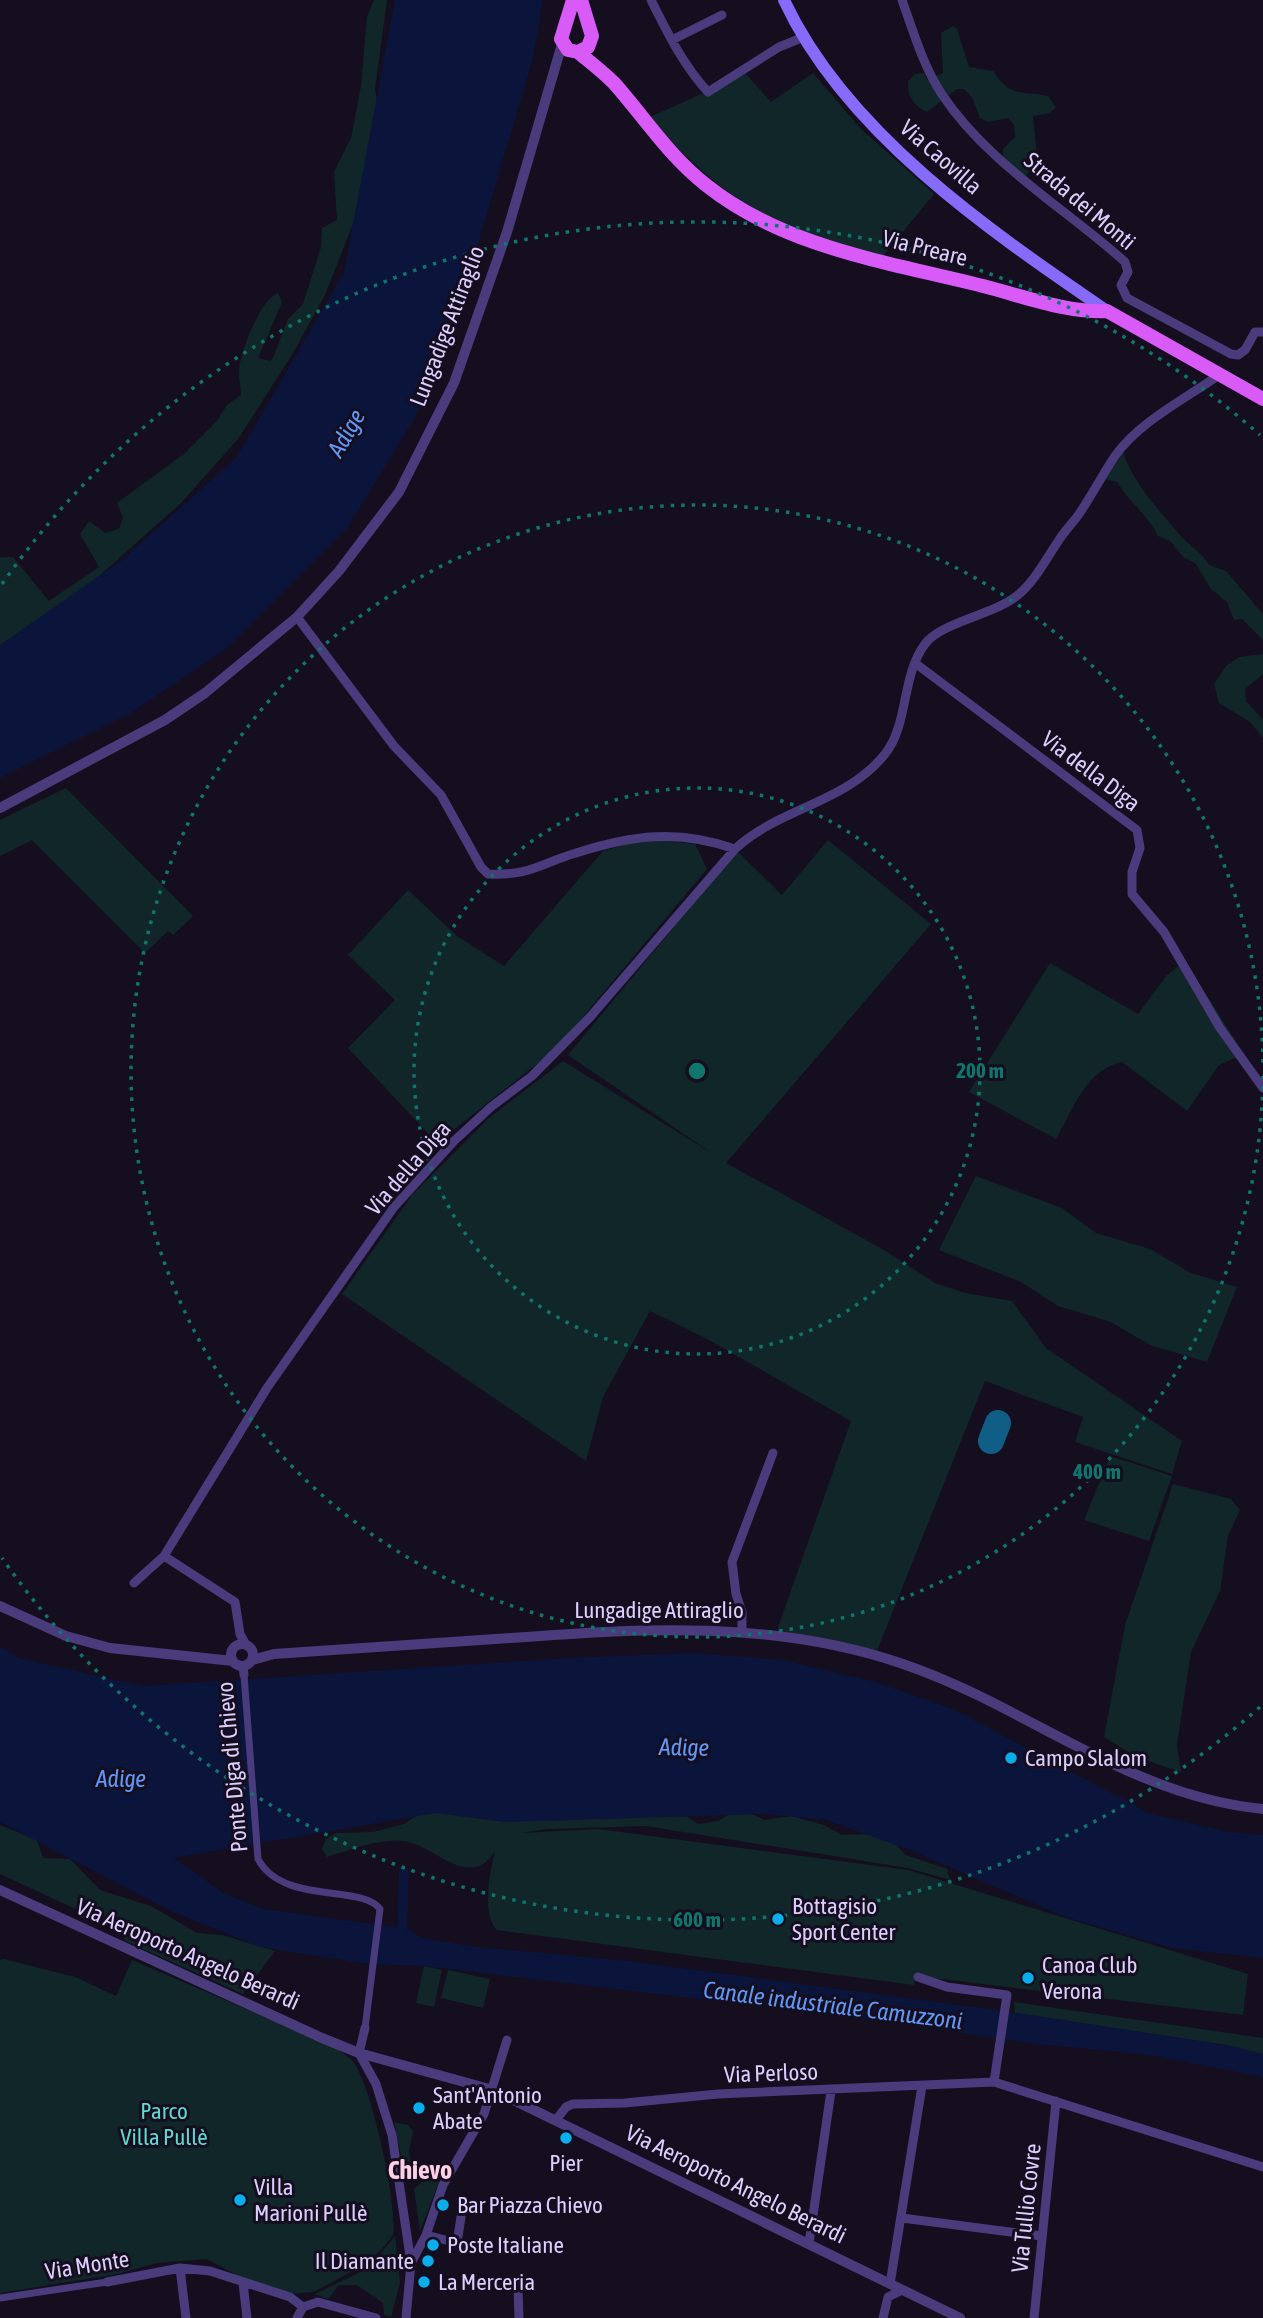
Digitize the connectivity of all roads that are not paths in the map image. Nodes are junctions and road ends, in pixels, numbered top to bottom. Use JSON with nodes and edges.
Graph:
{"nodes":[{"id":1,"x":573,"y":0,"type":"edge"},
{"id":2,"x":580,"y":0,"type":"edge"},
{"id":3,"x":651,"y":0,"type":"edge"},
{"id":4,"x":784,"y":0,"type":"edge"},
{"id":5,"x":902,"y":0,"type":"edge"},
{"id":6,"x":722,"y":15,"type":"dead end"},
{"id":7,"x":588,"y":25,"type":"junction"},
{"id":8,"x":562,"y":28,"type":"junction"},
{"id":9,"x":804,"y":37,"type":"junction"},
{"id":10,"x":672,"y":40,"type":"junction"},
{"id":11,"x":592,"y":41,"type":"junction"},
{"id":12,"x":572,"y":49,"type":"junction"},
{"id":13,"x":613,"y":82,"type":"junction"},
{"id":14,"x":1107,"y":311,"type":"junction"},
{"id":15,"x":1263,"y":332,"type":"edge"},
{"id":16,"x":1219,"y":375,"type":"junction"},
{"id":17,"x":1263,"y":399,"type":"edge"},
{"id":18,"x":297,"y":617,"type":"junction"},
{"id":19,"x":915,"y":663,"type":"junction"},
{"id":20,"x":0,"y":808,"type":"edge"},
{"id":21,"x":735,"y":849,"type":"junction"},
{"id":22,"x":1263,"y":1088,"type":"edge"},
{"id":23,"x":773,"y":1453,"type":"dead end"},
{"id":24,"x":164,"y":1556,"type":"junction"},
{"id":25,"x":134,"y":1583,"type":"dead end"},
{"id":26,"x":0,"y":1606,"type":"edge"},
{"id":27,"x":742,"y":1631,"type":"junction"},
{"id":28,"x":242,"y":1654,"type":"junction"},
{"id":29,"x":1263,"y":1809,"type":"edge"},
{"id":30,"x":0,"y":1890,"type":"edge"},
{"id":31,"x":918,"y":1977,"type":"dead end"},
{"id":32,"x":365,"y":2028,"type":"joint"},
{"id":33,"x":507,"y":2040,"type":"dead end"},
{"id":34,"x":359,"y":2053,"type":"junction"},
{"id":35,"x":994,"y":2082,"type":"junction"},
{"id":36,"x":922,"y":2085,"type":"junction"},
{"id":37,"x":493,"y":2090,"type":"junction"},
{"id":38,"x":831,"y":2091,"type":"junction"},
{"id":39,"x":1056,"y":2101,"type":"junction"},
{"id":40,"x":556,"y":2120,"type":"junction"},
{"id":41,"x":1263,"y":2166,"type":"edge"},
{"id":42,"x":461,"y":2217,"type":"dead end"},
{"id":43,"x":902,"y":2218,"type":"junction"},
{"id":44,"x":426,"y":2235,"type":"junction"},
{"id":45,"x":1042,"y":2236,"type":"junction"},
{"id":46,"x":809,"y":2243,"type":"junction"},
{"id":47,"x":411,"y":2263,"type":"junction"},
{"id":48,"x":180,"y":2268,"type":"junction"},
{"id":49,"x":107,"y":2282,"type":"joint"},
{"id":50,"x":243,"y":2283,"type":"junction"},
{"id":51,"x":890,"y":2284,"type":"junction"},
{"id":52,"x":518,"y":2286,"type":"dead end"},
{"id":53,"x":902,"y":2290,"type":"junction"},
{"id":54,"x":0,"y":2298,"type":"edge"},
{"id":55,"x":303,"y":2306,"type":"junction"},
{"id":56,"x":186,"y":2318,"type":"edge"},
{"id":57,"x":247,"y":2318,"type":"edge"},
{"id":58,"x":298,"y":2318,"type":"edge"},
{"id":59,"x":376,"y":2318,"type":"edge"},
{"id":60,"x":406,"y":2318,"type":"edge"},
{"id":61,"x":519,"y":2318,"type":"edge"},
{"id":62,"x":883,"y":2318,"type":"edge"},
{"id":63,"x":960,"y":2318,"type":"edge"},
{"id":64,"x":1034,"y":2318,"type":"edge"}],
"edges":[{"from":1,"to":8,"type":"main road","name":"Lungadige Attiraglio"},
{"from":2,"to":7,"type":"main road"},
{"from":3,"to":10,"type":"street"},
{"from":4,"to":9,"type":"main road","name":"Via Caovilla"},
{"from":5,"to":15,"type":"street","name":"Strada dei Monti"},
{"from":6,"to":10,"type":"street"},
{"from":7,"to":8,"type":"main road"},
{"from":7,"to":11,"type":"main road"},
{"from":8,"to":12,"type":"main road","name":"Lungadige Attiraglio"},
{"from":9,"to":10,"type":"street"},
{"from":9,"to":14,"type":"main road","name":"Via Caovilla"},
{"from":11,"to":12,"type":"main road"},
{"from":11,"to":13,"type":"main road","name":"Via Preare"},
{"from":12,"to":13,"type":"main road","name":"Via Preare"},
{"from":12,"to":18,"type":"street","name":"Lungadige Attiraglio"},
{"from":13,"to":14,"type":"main road","name":"Via Preare"},
{"from":14,"to":16,"type":"main road","name":"Via Preare"},
{"from":16,"to":17,"type":"main road","name":"Via Preare"},
{"from":16,"to":19,"type":"street","name":"Via della Diga"},
{"from":18,"to":20,"type":"street","name":"Lungadige Attiraglio"},
{"from":18,"to":21,"type":"street"},
{"from":19,"to":21,"type":"street","name":"Via della Diga"},
{"from":19,"to":22,"type":"street","name":"Via della Diga"},
{"from":21,"to":24,"type":"street","name":"Via della Diga"},
{"from":23,"to":27,"type":"street"},
{"from":24,"to":25,"type":"street","name":"Via della Diga"},
{"from":24,"to":28,"type":"street"},
{"from":26,"to":28,"type":"street","name":"Lungadige Attiraglio"},
{"from":27,"to":28,"type":"street","name":"Lungadige Attiraglio"},
{"from":27,"to":29,"type":"street","name":"Lungadige Attiraglio"},
{"from":28,"to":32,"type":"street","name":"Ponte Diga di Chievo"},
{"from":30,"to":34,"type":"street","name":"Via Aeroporto Angelo Berardi"},
{"from":31,"to":35,"type":"street"},
{"from":32,"to":34,"type":"street"},
{"from":33,"to":37,"type":"street"},
{"from":34,"to":37,"type":"street","name":"Via Aeroporto Angelo Berardi"},
{"from":34,"to":47,"type":"street"},
{"from":35,"to":36,"type":"street","name":"Via Perloso"},
{"from":35,"to":39,"type":"street","name":"Via Perloso"},
{"from":36,"to":38,"type":"street","name":"Via Perloso"},
{"from":36,"to":43,"type":"street"},
{"from":37,"to":40,"type":"street","name":"Via Aeroporto Angelo Berardi"},
{"from":37,"to":44,"type":"street"},
{"from":38,"to":40,"type":"street","name":"Via Perloso"},
{"from":38,"to":46,"type":"street"},
{"from":39,"to":41,"type":"street","name":"Via Perloso"},
{"from":39,"to":45,"type":"street","name":"Via Tullio Covre"},
{"from":40,"to":46,"type":"street","name":"Via Aeroporto Angelo Berardi"},
{"from":42,"to":44,"type":"street"},
{"from":43,"to":45,"type":"street"},
{"from":43,"to":51,"type":"street"},
{"from":44,"to":47,"type":"street"},
{"from":45,"to":64,"type":"street","name":"Via Tullio Covre"},
{"from":46,"to":51,"type":"street","name":"Via Aeroporto Angelo Berardi"},
{"from":47,"to":60,"type":"street"},
{"from":48,"to":49,"type":"street","name":"Via Monte"},
{"from":48,"to":50,"type":"street","name":"Via Monte"},
{"from":48,"to":56,"type":"street"},
{"from":49,"to":54,"type":"street","name":"Via Monte"},
{"from":50,"to":55,"type":"street","name":"Via Monte"},
{"from":50,"to":57,"type":"street"},
{"from":51,"to":53,"type":"street","name":"Via Aeroporto Angelo Berardi"},
{"from":52,"to":61,"type":"street"},
{"from":53,"to":62,"type":"street"},
{"from":53,"to":63,"type":"street","name":"Via Aeroporto Angelo Berardi"},
{"from":55,"to":58,"type":"street"},
{"from":55,"to":59,"type":"street"}]}
